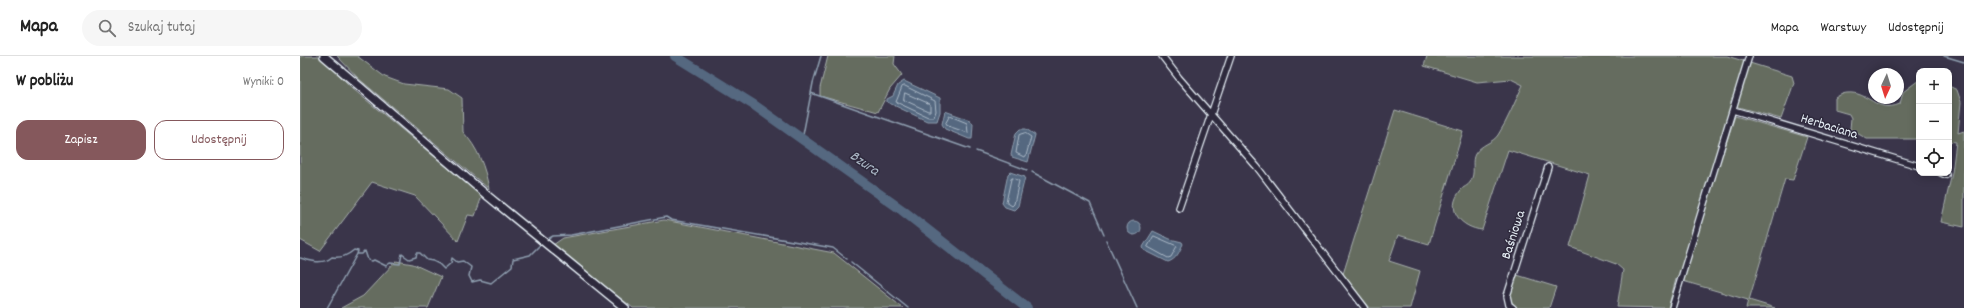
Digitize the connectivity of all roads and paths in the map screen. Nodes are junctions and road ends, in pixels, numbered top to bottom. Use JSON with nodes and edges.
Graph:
{"nodes":[{"id":1,"x":324,"y":56,"type":"edge"},
{"id":2,"x":1162,"y":56,"type":"edge"},
{"id":3,"x":1231,"y":56,"type":"edge"},
{"id":4,"x":1749,"y":56,"type":"edge"},
{"id":5,"x":1733,"y":110,"type":"junction"},
{"id":6,"x":1211,"y":115,"type":"junction"},
{"id":7,"x":1916,"y":165,"type":"edge"},
{"id":8,"x":1548,"y":167,"type":"dead end"},
{"id":9,"x":1179,"y":208,"type":"dead end"},
{"id":10,"x":625,"y":308,"type":"edge"},
{"id":11,"x":1365,"y":308,"type":"edge"},
{"id":12,"x":1512,"y":308,"type":"edge"},
{"id":13,"x":1672,"y":308,"type":"edge"}],
"edges":[{"from":1,"to":10,"type":"street"},
{"from":2,"to":6,"type":"street"},
{"from":3,"to":6,"type":"street"},
{"from":4,"to":5,"type":"street"},
{"from":5,"to":7,"type":"street","name":"Herbaciana"},
{"from":5,"to":13,"type":"street"},
{"from":6,"to":9,"type":"street"},
{"from":6,"to":11,"type":"street"},
{"from":8,"to":12,"type":"street","name":"Baśniowa"}]}
